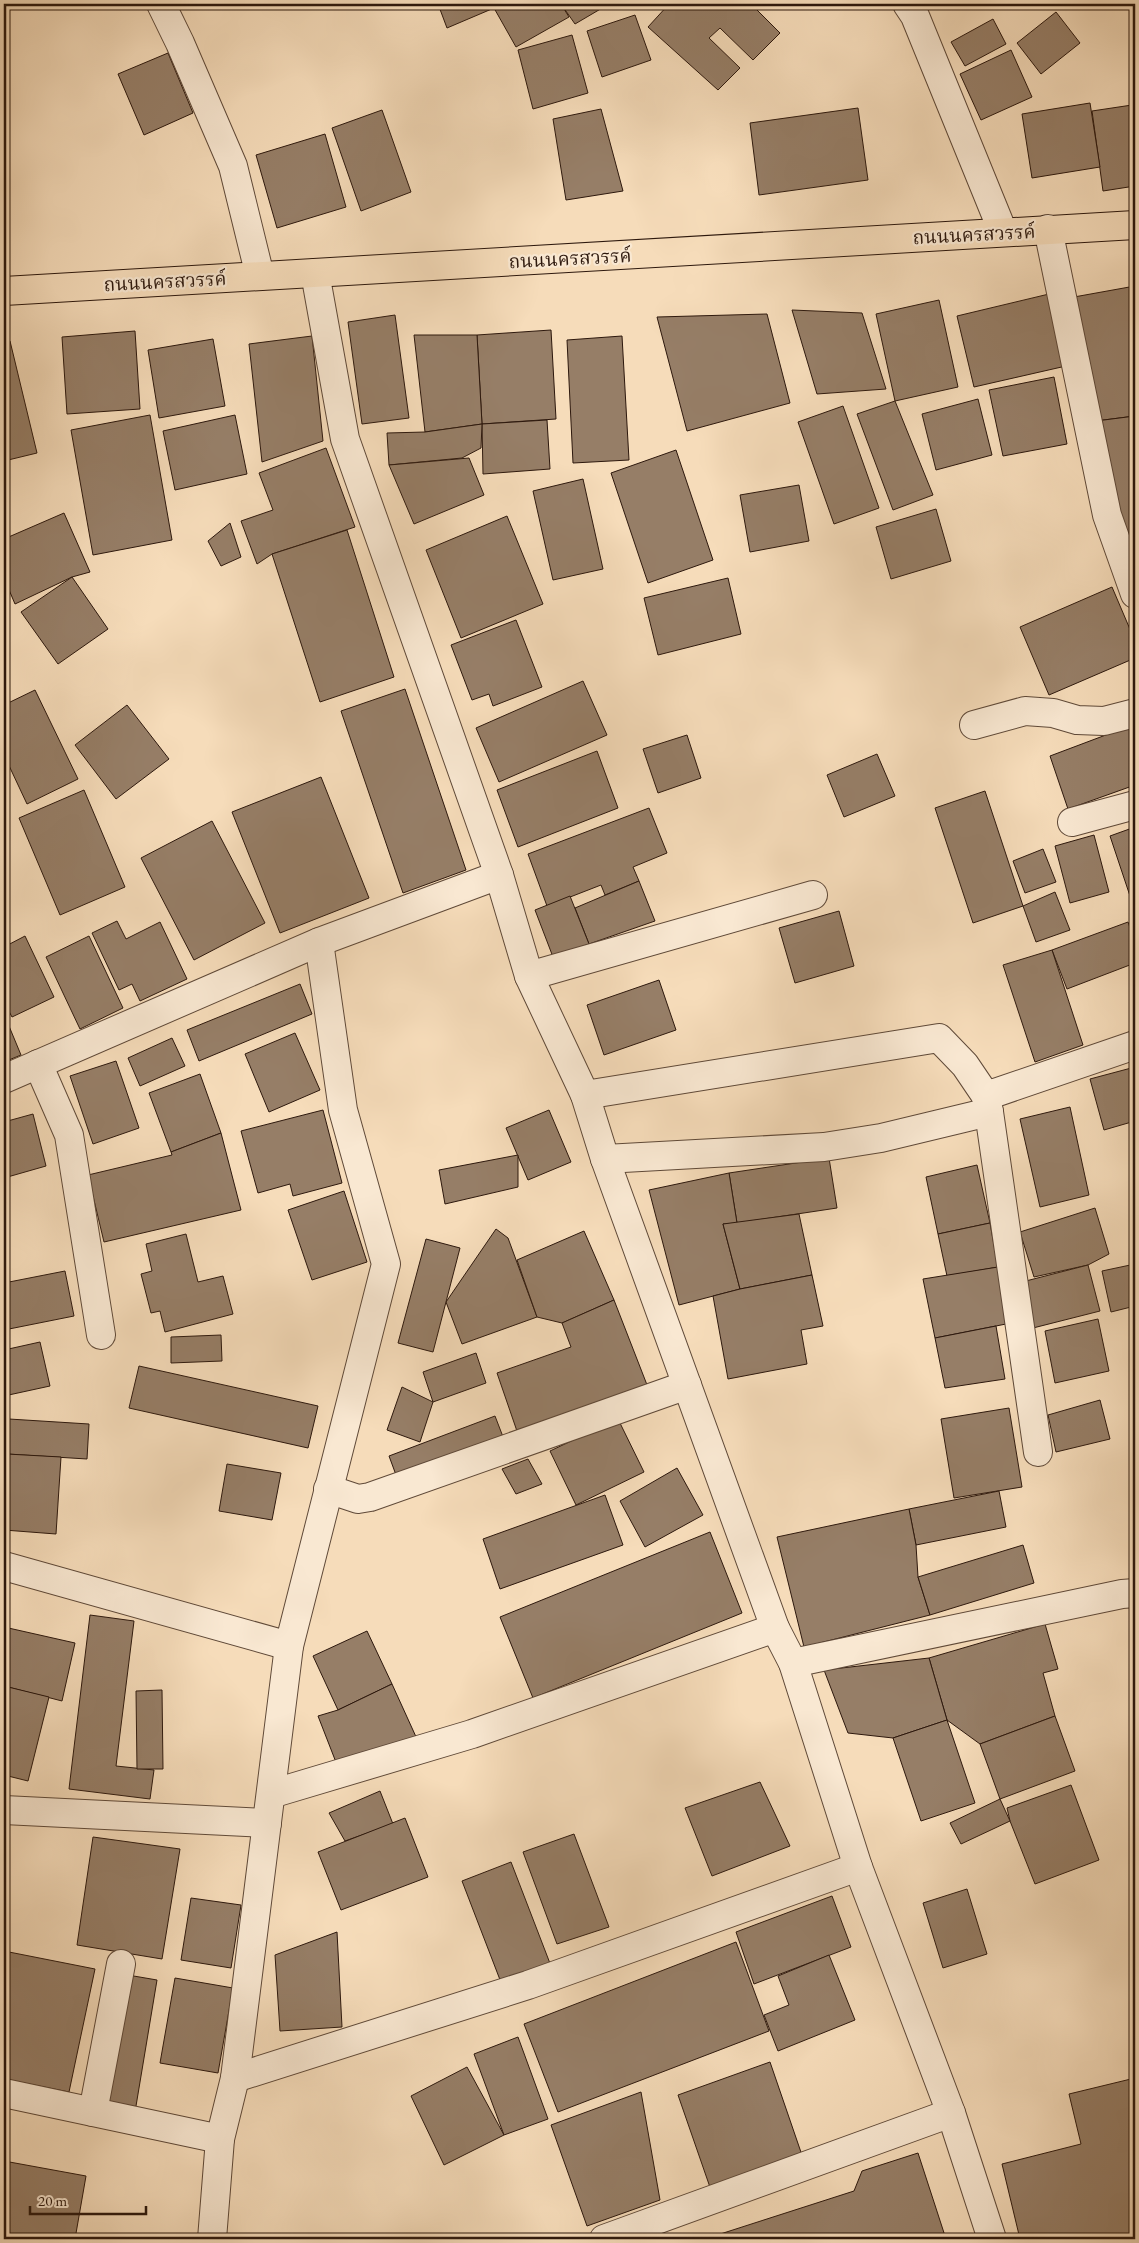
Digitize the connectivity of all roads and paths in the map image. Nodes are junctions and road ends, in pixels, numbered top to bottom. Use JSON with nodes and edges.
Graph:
{"nodes":[{"id":1,"x":161,"y":4,"type":"edge"},
{"id":2,"x":907,"y":4,"type":"edge"},
{"id":3,"x":1135,"y":224,"type":"edge"},
{"id":4,"x":1048,"y":229,"type":"junction"},
{"id":5,"x":1003,"y":232,"type":"junction"},
{"id":6,"x":315,"y":273,"type":"junction"},
{"id":7,"x":260,"y":276,"type":"junction"},
{"id":8,"x":4,"y":290,"type":"edge"},
{"id":9,"x":1135,"y":594,"type":"edge"},
{"id":10,"x":1135,"y":713,"type":"edge"},
{"id":11,"x":974,"y":725,"type":"dead end"},
{"id":12,"x":1135,"y":805,"type":"edge"},
{"id":13,"x":1072,"y":822,"type":"dead end"},
{"id":14,"x":499,"y":875,"type":"junction"},
{"id":15,"x":813,"y":894,"type":"dead end"},
{"id":16,"x":319,"y":942,"type":"junction"},
{"id":17,"x":529,"y":976,"type":"junction"},
{"id":18,"x":1135,"y":1045,"type":"edge"},
{"id":19,"x":38,"y":1064,"type":"junction"},
{"id":20,"x":4,"y":1079,"type":"edge"},
{"id":21,"x":585,"y":1095,"type":"junction"},
{"id":22,"x":988,"y":1104,"type":"junction"},
{"id":23,"x":605,"y":1160,"type":"junction"},
{"id":24,"x":101,"y":1335,"type":"dead end"},
{"id":25,"x":686,"y":1385,"type":"junction"},
{"id":26,"x":1038,"y":1452,"type":"dead end"},
{"id":27,"x":328,"y":1489,"type":"junction"},
{"id":28,"x":4,"y":1566,"type":"edge"},
{"id":29,"x":1135,"y":1593,"type":"edge"},
{"id":30,"x":775,"y":1628,"type":"junction"},
{"id":31,"x":289,"y":1646,"type":"junction"},
{"id":32,"x":793,"y":1662,"type":"junction"},
{"id":33,"x":271,"y":1794,"type":"junction"},
{"id":34,"x":4,"y":1810,"type":"edge"},
{"id":35,"x":267,"y":1823,"type":"junction"},
{"id":36,"x":858,"y":1867,"type":"junction"},
{"id":37,"x":121,"y":1964,"type":"dead end"},
{"id":38,"x":234,"y":2078,"type":"junction"},
{"id":39,"x":4,"y":2093,"type":"edge"},
{"id":40,"x":93,"y":2112,"type":"junction"},
{"id":41,"x":951,"y":2113,"type":"junction"},
{"id":42,"x":220,"y":2139,"type":"junction"},
{"id":43,"x":212,"y":2239,"type":"edge"},
{"id":44,"x":604,"y":2239,"type":"edge"},
{"id":45,"x":992,"y":2239,"type":"edge"}],
"edges":[{"from":1,"to":7,"type":"street"},
{"from":2,"to":5,"type":"street"},
{"from":3,"to":4,"type":"main road","name":"ถนนนครสวรรค์"},
{"from":4,"to":5,"type":"main road","name":"ถนนนครสวรรค์"},
{"from":4,"to":9,"type":"street"},
{"from":5,"to":6,"type":"main road","name":"ถนนนครสวรรค์"},
{"from":6,"to":7,"type":"main road","name":"ถนนนครสวรรค์"},
{"from":6,"to":14,"type":"street"},
{"from":7,"to":8,"type":"main road","name":"ถนนนครสวรรค์"},
{"from":10,"to":11,"type":"street"},
{"from":12,"to":13,"type":"street"},
{"from":14,"to":16,"type":"street"},
{"from":14,"to":17,"type":"street"},
{"from":15,"to":17,"type":"street"},
{"from":16,"to":19,"type":"street"},
{"from":16,"to":27,"type":"street"},
{"from":17,"to":21,"type":"street"},
{"from":18,"to":22,"type":"street"},
{"from":19,"to":20,"type":"street"},
{"from":19,"to":24,"type":"street"},
{"from":21,"to":22,"type":"street"},
{"from":21,"to":23,"type":"street"},
{"from":22,"to":23,"type":"street"},
{"from":22,"to":26,"type":"street"},
{"from":23,"to":25,"type":"street"},
{"from":25,"to":27,"type":"street"},
{"from":25,"to":30,"type":"street"},
{"from":27,"to":31,"type":"street"},
{"from":28,"to":31,"type":"street"},
{"from":29,"to":32,"type":"street"},
{"from":30,"to":32,"type":"street"},
{"from":30,"to":33,"type":"street"},
{"from":31,"to":33,"type":"street"},
{"from":32,"to":36,"type":"street"},
{"from":33,"to":35,"type":"street"},
{"from":34,"to":35,"type":"street"},
{"from":35,"to":38,"type":"street"},
{"from":36,"to":38,"type":"street"},
{"from":36,"to":41,"type":"street"},
{"from":37,"to":40,"type":"street"},
{"from":38,"to":42,"type":"street"},
{"from":39,"to":40,"type":"street"},
{"from":40,"to":42,"type":"street"},
{"from":41,"to":44,"type":"street"},
{"from":41,"to":45,"type":"street"},
{"from":42,"to":43,"type":"street"}]}
